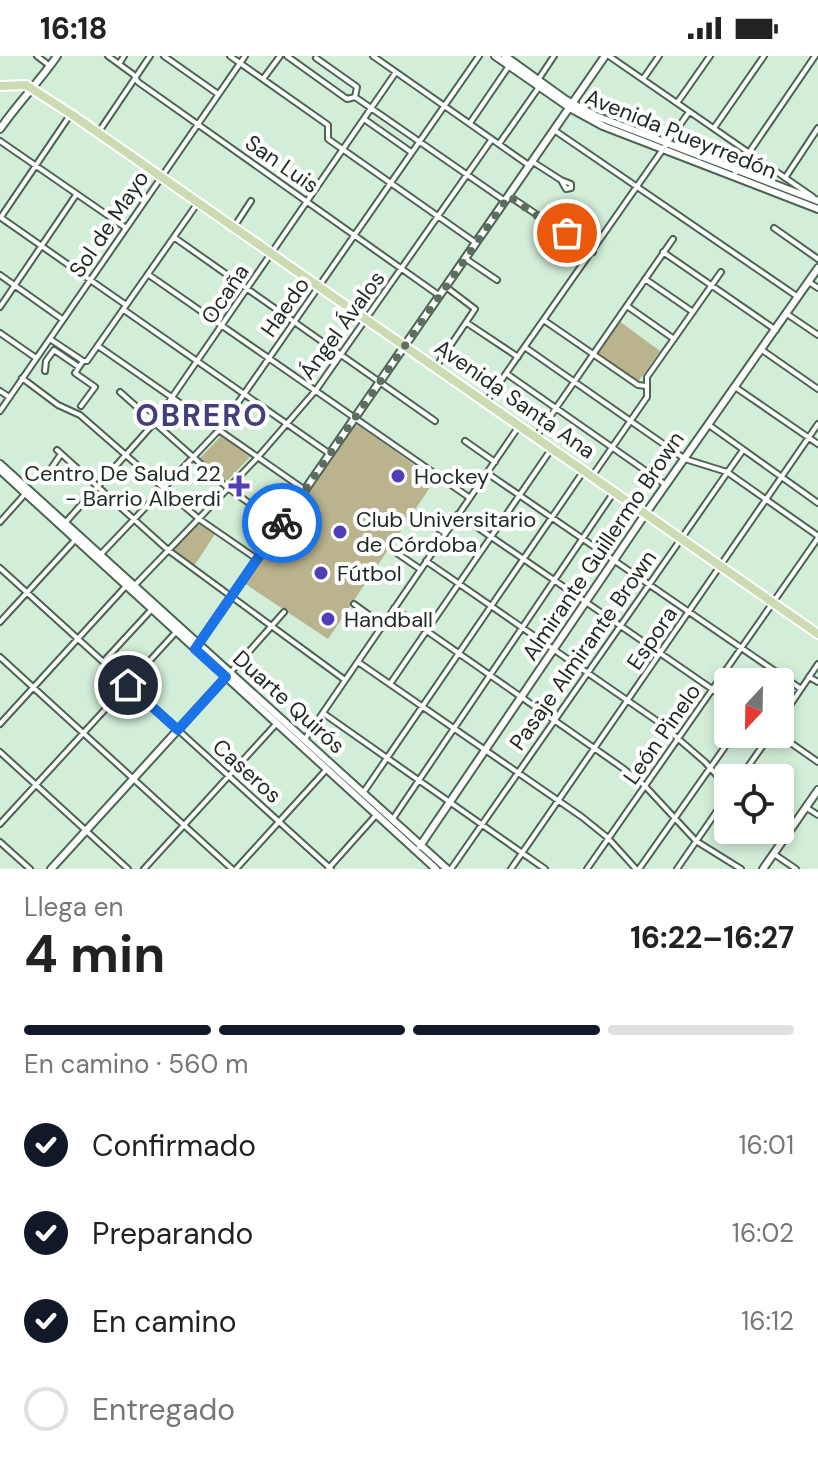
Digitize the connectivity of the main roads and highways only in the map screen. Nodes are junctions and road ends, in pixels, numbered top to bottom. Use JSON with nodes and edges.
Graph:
{"nodes":[{"id":1,"x":57,"y":56,"type":"edge"},
{"id":2,"x":495,"y":56,"type":"edge"},
{"id":3,"x":505,"y":56,"type":"edge"},
{"id":4,"x":607,"y":56,"type":"edge"},
{"id":5,"x":538,"y":83,"type":"junction"},
{"id":6,"x":0,"y":88,"type":"edge"},
{"id":7,"x":31,"y":88,"type":"junction"},
{"id":8,"x":571,"y":106,"type":"junction"},
{"id":9,"x":0,"y":129,"type":"edge"},
{"id":10,"x":734,"y":174,"type":"junction"},
{"id":11,"x":818,"y":201,"type":"edge"},
{"id":12,"x":818,"y":209,"type":"edge"},
{"id":13,"x":818,"y":268,"type":"edge"},
{"id":14,"x":406,"y":345,"type":"junction"},
{"id":15,"x":0,"y":464,"type":"edge"},
{"id":16,"x":0,"y":470,"type":"edge"},
{"id":17,"x":27,"y":492,"type":"junction"},
{"id":18,"x":646,"y":513,"type":"junction"},
{"id":19,"x":98,"y":556,"type":"junction"},
{"id":20,"x":130,"y":586,"type":"junction"},
{"id":21,"x":178,"y":629,"type":"junction"},
{"id":22,"x":818,"y":634,"type":"edge"},
{"id":23,"x":197,"y":647,"type":"junction"},
{"id":24,"x":228,"y":675,"type":"junction"},
{"id":25,"x":303,"y":742,"type":"junction"},
{"id":26,"x":329,"y":766,"type":"junction"},
{"id":27,"x":818,"y":790,"type":"edge"},
{"id":28,"x":390,"y":822,"type":"junction"},
{"id":29,"x":420,"y":846,"type":"junction"},
{"id":30,"x":430,"y":859,"type":"junction"},
{"id":31,"x":51,"y":869,"type":"edge"},
{"id":32,"x":420,"y":869,"type":"edge"},
{"id":33,"x":436,"y":869,"type":"edge"},
{"id":34,"x":449,"y":869,"type":"edge"},
{"id":35,"x":763,"y":869,"type":"edge"}],
"edges":[{"from":1,"to":7,"type":"main road"},
{"from":2,"to":5,"type":"main road","name":"Avenida Pueyrredón"},
{"from":3,"to":5,"type":"main road","name":"Avenida Pueyrredón"},
{"from":4,"to":8,"type":"main road"},
{"from":5,"to":8,"type":"main road","name":"Avenida Pueyrredón"},
{"from":6,"to":7,"type":"main road"},
{"from":7,"to":9,"type":"main road"},
{"from":7,"to":14,"type":"main road","name":"Avenida Santa Ana"},
{"from":8,"to":10,"type":"main road","name":"Avenida Pueyrredón"},
{"from":8,"to":14,"type":"main road"},
{"from":10,"to":11,"type":"main road","name":"Avenida Pueyrredón"},
{"from":10,"to":12,"type":"main road","name":"Avenida Pueyrredón"},
{"from":13,"to":18,"type":"main road","name":"Almirante Guillermo Brown"},
{"from":14,"to":18,"type":"main road","name":"Avenida Santa Ana"},
{"from":14,"to":23,"type":"main road"},
{"from":15,"to":17,"type":"main road","name":"Duarte Quirós"},
{"from":16,"to":17,"type":"main road","name":"Duarte Quirós"},
{"from":17,"to":19,"type":"main road","name":"Duarte Quirós"},
{"from":17,"to":19,"type":"main road","name":"Duarte Quirós"},
{"from":18,"to":22,"type":"main road","name":"Avenida Santa Ana"},
{"from":18,"to":29,"type":"main road","name":"Almirante Guillermo Brown"},
{"from":19,"to":20,"type":"main road","name":"Duarte Quirós"},
{"from":20,"to":21,"type":"main road","name":"Duarte Quirós"},
{"from":20,"to":21,"type":"main road","name":"Duarte Quirós"},
{"from":21,"to":23,"type":"main road","name":"Duarte Quirós"},
{"from":23,"to":24,"type":"main road","name":"Duarte Quirós"},
{"from":24,"to":25,"type":"main road","name":"Duarte Quirós"},
{"from":24,"to":25,"type":"main road","name":"Duarte Quirós"},
{"from":24,"to":31,"type":"main road"},
{"from":25,"to":26,"type":"main road","name":"Duarte Quirós"},
{"from":26,"to":28,"type":"main road","name":"Duarte Quirós"},
{"from":26,"to":28,"type":"main road","name":"Duarte Quirós"},
{"from":27,"to":35,"type":"main road"},
{"from":28,"to":29,"type":"main road","name":"Duarte Quirós"},
{"from":28,"to":30,"type":"main road","name":"Duarte Quirós"},
{"from":29,"to":30,"type":"main road","name":"Duarte Quirós"},
{"from":30,"to":32,"type":"main road"},
{"from":30,"to":33,"type":"main road","name":"Duarte Quirós"},
{"from":30,"to":34,"type":"main road","name":"Duarte Quirós"}]}
